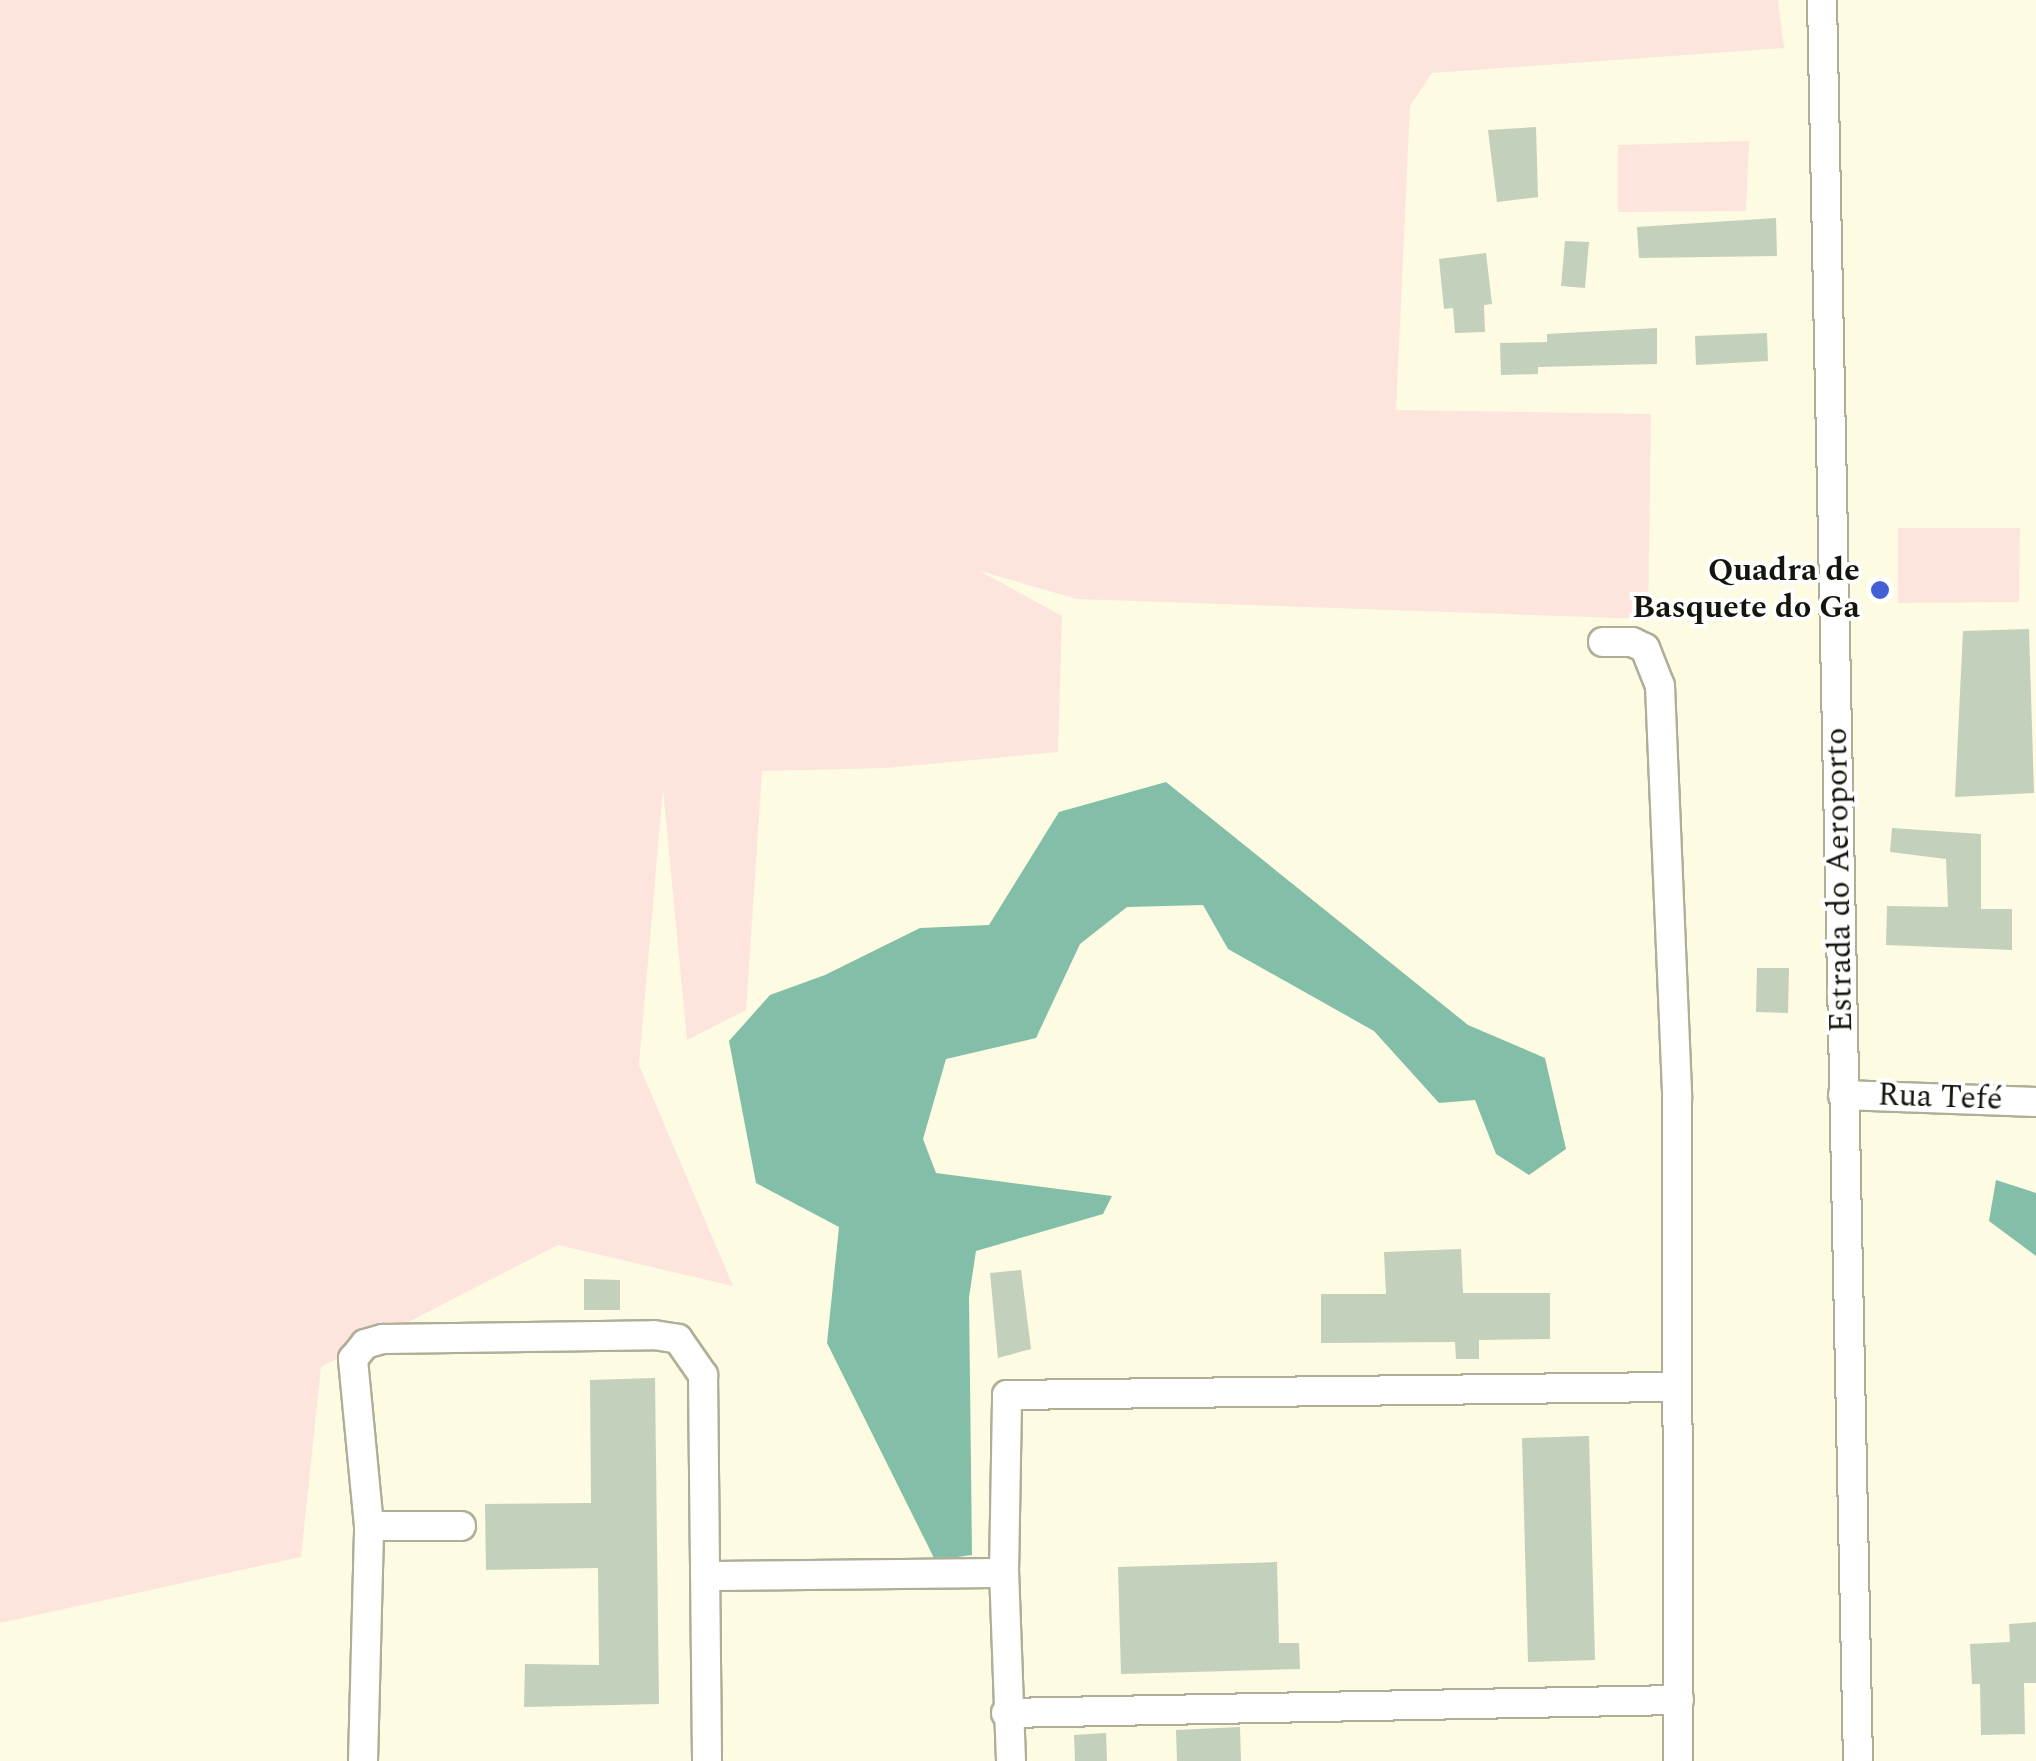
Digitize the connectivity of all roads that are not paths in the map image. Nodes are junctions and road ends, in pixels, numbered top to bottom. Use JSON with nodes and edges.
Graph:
{"nodes":[{"id":1,"x":1822,"y":0,"type":"edge"},
{"id":2,"x":1603,"y":642,"type":"dead end"},
{"id":3,"x":1844,"y":1095,"type":"junction"},
{"id":4,"x":2036,"y":1102,"type":"edge"},
{"id":5,"x":1675,"y":1387,"type":"junction"},
{"id":6,"x":369,"y":1526,"type":"junction"},
{"id":7,"x":460,"y":1526,"type":"dead end"},
{"id":8,"x":1004,"y":1574,"type":"junction"},
{"id":9,"x":705,"y":1576,"type":"junction"},
{"id":10,"x":1679,"y":1700,"type":"junction"},
{"id":11,"x":1006,"y":1713,"type":"junction"},
{"id":12,"x":363,"y":1761,"type":"edge"},
{"id":13,"x":707,"y":1761,"type":"edge"},
{"id":14,"x":1012,"y":1761,"type":"edge"},
{"id":15,"x":1678,"y":1761,"type":"edge"},
{"id":16,"x":1858,"y":1761,"type":"edge"}],
"edges":[{"from":1,"to":3,"type":"street","name":"Estrada do Aeroporto"},
{"from":2,"to":5,"type":"street"},
{"from":3,"to":4,"type":"street","name":"Rua Tefé"},
{"from":3,"to":16,"type":"street","name":"Estrada do Aeroporto"},
{"from":5,"to":8,"type":"street"},
{"from":5,"to":10,"type":"street"},
{"from":6,"to":7,"type":"street"},
{"from":6,"to":9,"type":"street"},
{"from":6,"to":12,"type":"street"},
{"from":8,"to":9,"type":"street"},
{"from":8,"to":11,"type":"street"},
{"from":9,"to":13,"type":"street"},
{"from":10,"to":11,"type":"street"},
{"from":10,"to":15,"type":"street"},
{"from":11,"to":14,"type":"street"}]}
